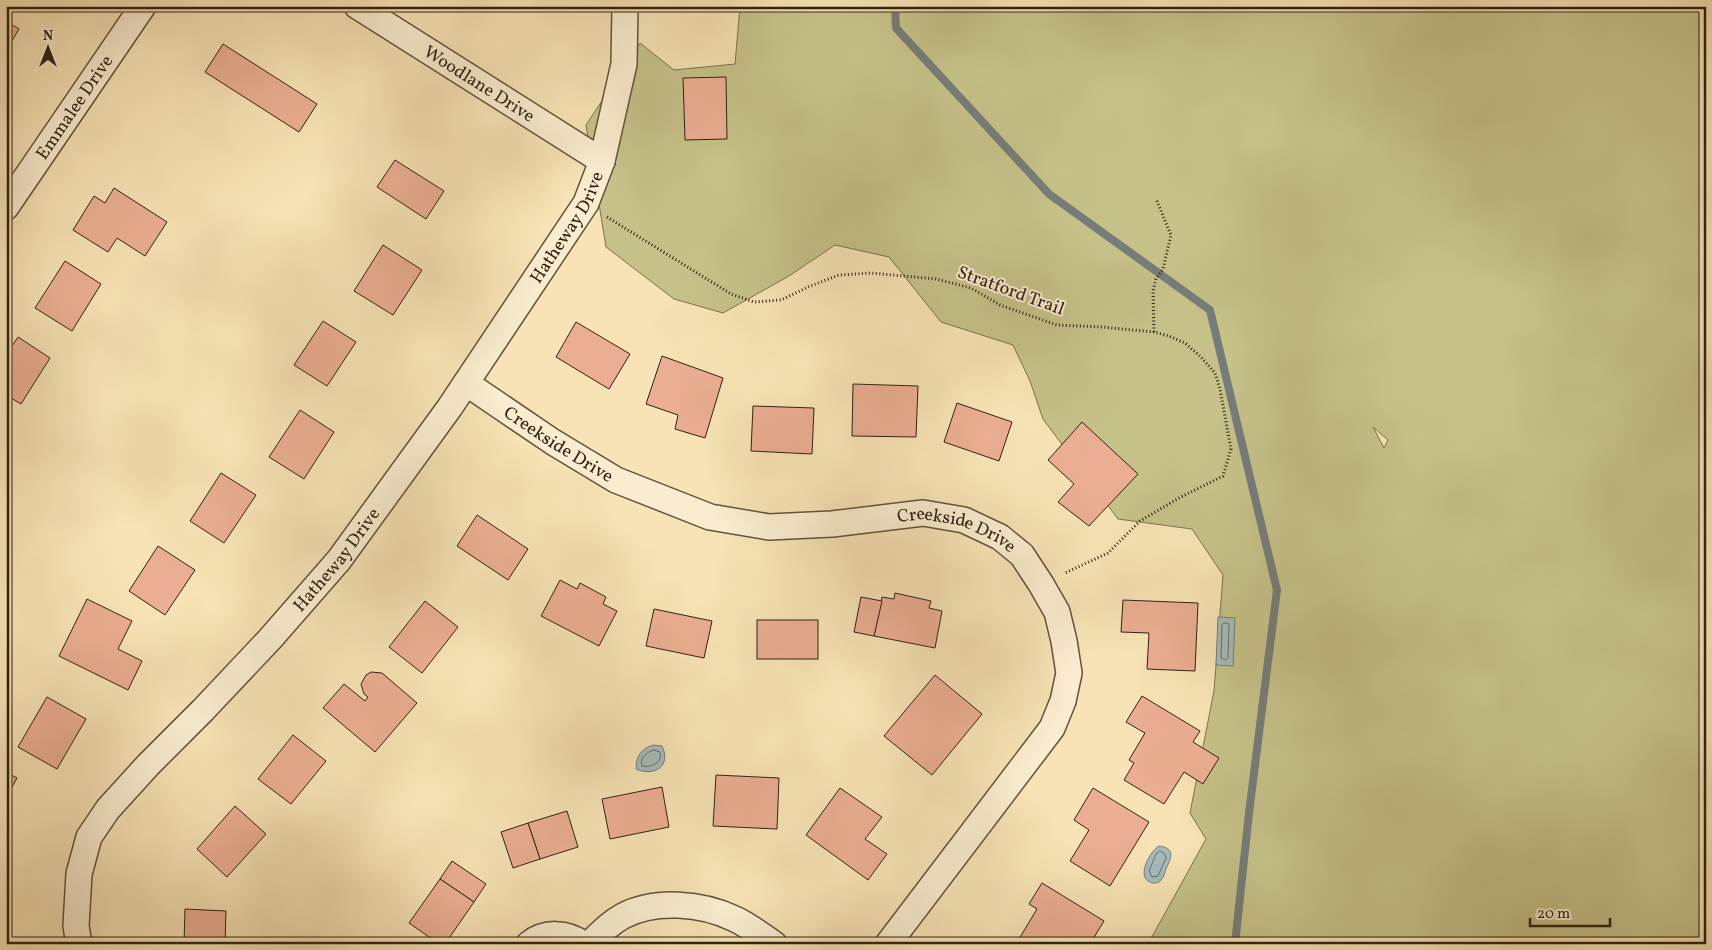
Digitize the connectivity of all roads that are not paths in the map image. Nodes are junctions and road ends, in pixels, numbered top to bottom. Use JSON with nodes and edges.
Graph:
{"nodes":[{"id":1,"x":143,"y":6,"type":"edge"},
{"id":2,"x":357,"y":6,"type":"edge"},
{"id":3,"x":625,"y":6,"type":"edge"},
{"id":4,"x":602,"y":161,"type":"junction"},
{"id":5,"x":6,"y":207,"type":"edge"},
{"id":6,"x":466,"y":383,"type":"junction"},
{"id":7,"x":79,"y":944,"type":"edge"},
{"id":8,"x":529,"y":944,"type":"edge"},
{"id":9,"x":583,"y":944,"type":"edge"},
{"id":10,"x":590,"y":944,"type":"edge"},
{"id":11,"x":774,"y":944,"type":"edge"},
{"id":12,"x":888,"y":944,"type":"edge"}],
"edges":[{"from":1,"to":5,"type":"street","name":"Emmalee Drive"},
{"from":2,"to":4,"type":"street","name":"Woodlane Drive"},
{"from":3,"to":4,"type":"street","name":"Hatheway Drive"},
{"from":4,"to":6,"type":"street","name":"Hatheway Drive"},
{"from":6,"to":7,"type":"street","name":"Hatheway Drive"},
{"from":6,"to":12,"type":"street","name":"Creekside Drive"},
{"from":8,"to":9,"type":"street"},
{"from":10,"to":11,"type":"street"}]}
